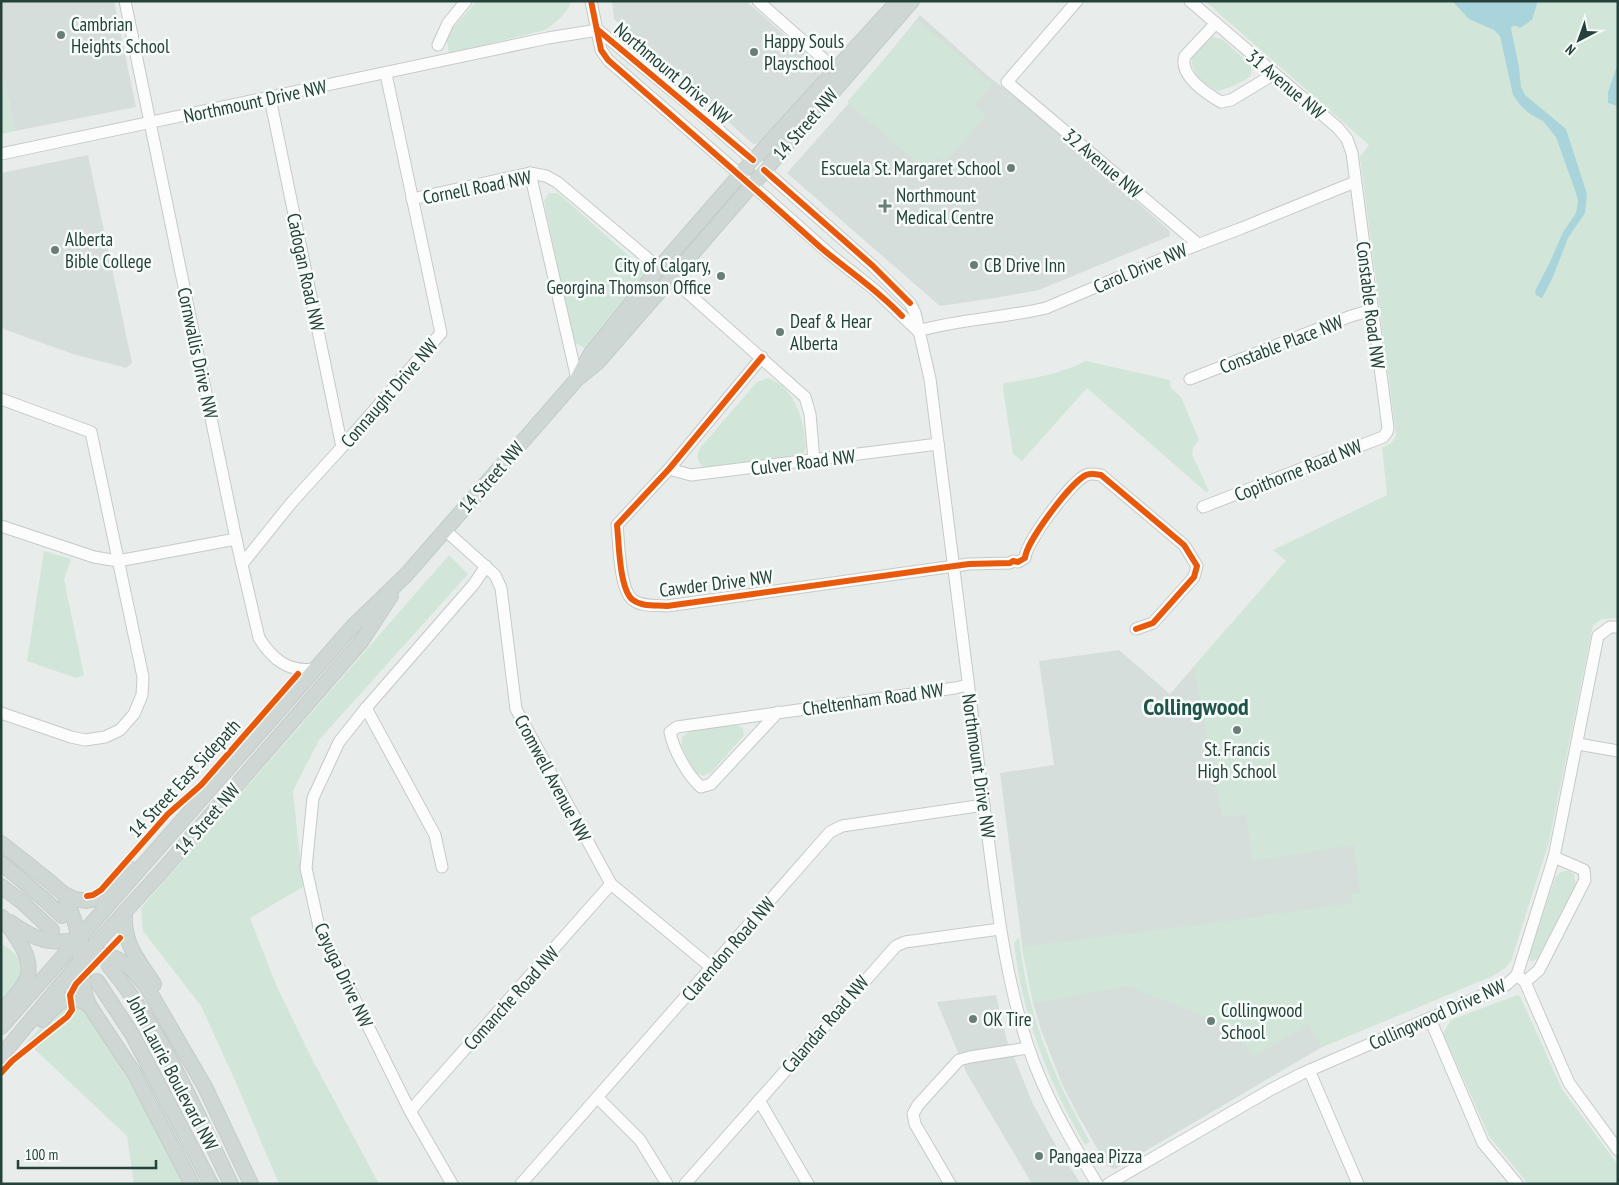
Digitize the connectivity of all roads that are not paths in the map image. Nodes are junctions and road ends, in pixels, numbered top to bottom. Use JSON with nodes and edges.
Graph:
{"nodes":[{"id":1,"x":125,"y":1,"type":"edge"},
{"id":2,"x":466,"y":1,"type":"edge"},
{"id":3,"x":591,"y":1,"type":"edge"},
{"id":4,"x":758,"y":1,"type":"edge"},
{"id":5,"x":898,"y":1,"type":"edge"},
{"id":6,"x":912,"y":1,"type":"edge"},
{"id":7,"x":1077,"y":1,"type":"edge"},
{"id":8,"x":1190,"y":1,"type":"edge"},
{"id":9,"x":1216,"y":23,"type":"junction"},
{"id":10,"x":598,"y":30,"type":"junction"},
{"id":11,"x":438,"y":45,"type":"dead end"},
{"id":12,"x":836,"y":70,"type":"junction"},
{"id":13,"x":386,"y":74,"type":"junction"},
{"id":14,"x":1274,"y":74,"type":"junction"},
{"id":15,"x":270,"y":98,"type":"junction"},
{"id":16,"x":150,"y":123,"type":"junction"},
{"id":17,"x":1,"y":154,"type":"edge"},
{"id":18,"x":753,"y":160,"type":"junction"},
{"id":19,"x":764,"y":170,"type":"junction"},
{"id":20,"x":530,"y":173,"type":"junction"},
{"id":21,"x":740,"y":175,"type":"junction"},
{"id":22,"x":1355,"y":182,"type":"junction"},
{"id":23,"x":752,"y":185,"type":"junction"},
{"id":24,"x":412,"y":199,"type":"junction"},
{"id":25,"x":1198,"y":244,"type":"junction"},
{"id":26,"x":659,"y":268,"type":"junction"},
{"id":27,"x":671,"y":278,"type":"junction"},
{"id":28,"x":1372,"y":310,"type":"junction"},
{"id":29,"x":918,"y":331,"type":"junction"},
{"id":30,"x":762,"y":357,"type":"junction"},
{"id":31,"x":577,"y":379,"type":"junction"},
{"id":32,"x":1190,"y":379,"type":"dead end"},
{"id":33,"x":1,"y":399,"type":"edge"},
{"id":34,"x":1388,"y":428,"type":"joint"},
{"id":35,"x":938,"y":444,"type":"junction"},
{"id":36,"x":342,"y":447,"type":"junction"},
{"id":37,"x":814,"y":460,"type":"junction"},
{"id":38,"x":669,"y":469,"type":"junction"},
{"id":39,"x":1203,"y":507,"type":"dead end"},
{"id":40,"x":1,"y":526,"type":"edge"},
{"id":41,"x":445,"y":530,"type":"junction"},
{"id":42,"x":236,"y":539,"type":"junction"},
{"id":43,"x":118,"y":561,"type":"junction"},
{"id":44,"x":242,"y":563,"type":"junction"},
{"id":45,"x":486,"y":566,"type":"junction"},
{"id":46,"x":952,"y":567,"type":"junction"},
{"id":47,"x":406,"y":575,"type":"junction"},
{"id":48,"x":1618,"y":627,"type":"edge"},
{"id":49,"x":1136,"y":629,"type":"dead end"},
{"id":50,"x":314,"y":669,"type":"junction"},
{"id":51,"x":968,"y":685,"type":"junction"},
{"id":52,"x":366,"y":708,"type":"junction"},
{"id":53,"x":778,"y":712,"type":"junction"},
{"id":54,"x":1,"y":713,"type":"edge"},
{"id":55,"x":1578,"y":744,"type":"junction"},
{"id":56,"x":1618,"y":751,"type":"edge"},
{"id":57,"x":984,"y":805,"type":"junction"},
{"id":58,"x":190,"y":812,"type":"junction"},
{"id":59,"x":1,"y":843,"type":"edge"},
{"id":60,"x":1554,"y":857,"type":"junction"},
{"id":61,"x":1,"y":863,"type":"edge"},
{"id":62,"x":442,"y":867,"type":"dead end"},
{"id":63,"x":612,"y":884,"type":"junction"},
{"id":64,"x":1,"y":886,"type":"edge"},
{"id":65,"x":64,"y":894,"type":"junction"},
{"id":66,"x":125,"y":912,"type":"junction"},
{"id":67,"x":2,"y":916,"type":"edge"},
{"id":68,"x":62,"y":916,"type":"dead end"},
{"id":69,"x":1000,"y":929,"type":"junction"},
{"id":70,"x":52,"y":930,"type":"dead end"},
{"id":71,"x":104,"y":934,"type":"junction"},
{"id":72,"x":83,"y":940,"type":"junction"},
{"id":73,"x":78,"y":957,"type":"junction"},
{"id":74,"x":55,"y":964,"type":"junction"},
{"id":75,"x":109,"y":966,"type":"dead end"},
{"id":76,"x":712,"y":968,"type":"junction"},
{"id":77,"x":1521,"y":979,"type":"junction"},
{"id":78,"x":97,"y":981,"type":"dead end"},
{"id":79,"x":89,"y":1005,"type":"junction"},
{"id":80,"x":1,"y":1012,"type":"edge"},
{"id":81,"x":1430,"y":1019,"type":"junction"},
{"id":82,"x":1,"y":1027,"type":"edge"},
{"id":83,"x":1028,"y":1048,"type":"junction"},
{"id":84,"x":4,"y":1053,"type":"edge"},
{"id":85,"x":1309,"y":1070,"type":"junction"},
{"id":86,"x":205,"y":1087,"type":"junction"},
{"id":87,"x":598,"y":1098,"type":"junction"},
{"id":88,"x":758,"y":1100,"type":"junction"},
{"id":89,"x":410,"y":1111,"type":"junction"},
{"id":90,"x":1618,"y":1150,"type":"edge"},
{"id":91,"x":192,"y":1184,"type":"edge"},
{"id":92,"x":211,"y":1184,"type":"edge"},
{"id":93,"x":231,"y":1184,"type":"edge"},
{"id":94,"x":251,"y":1184,"type":"edge"},
{"id":95,"x":452,"y":1184,"type":"edge"},
{"id":96,"x":522,"y":1184,"type":"edge"},
{"id":97,"x":667,"y":1184,"type":"edge"},
{"id":98,"x":685,"y":1184,"type":"edge"},
{"id":99,"x":808,"y":1184,"type":"edge"},
{"id":100,"x":950,"y":1184,"type":"edge"},
{"id":101,"x":1098,"y":1184,"type":"edge"},
{"id":102,"x":1108,"y":1184,"type":"edge"},
{"id":103,"x":1358,"y":1184,"type":"edge"},
{"id":104,"x":1517,"y":1184,"type":"edge"}],
"edges":[{"from":1,"to":16,"type":"street","name":"Cornwallis Drive NW"},
{"from":2,"to":11,"type":"street"},
{"from":3,"to":10,"type":"street"},
{"from":4,"to":12,"type":"street"},
{"from":5,"to":12,"type":"main road","name":"14 Street NW"},
{"from":6,"to":19,"type":"main road","name":"14 Street NW"},
{"from":7,"to":25,"type":"street","name":"32 Avenue NW"},
{"from":8,"to":9,"type":"street","name":"31 Avenue NW"},
{"from":9,"to":14,"type":"street","name":"31 Avenue NW"},
{"from":9,"to":14,"type":"street"},
{"from":10,"to":13,"type":"street","name":"Northmount Drive NW"},
{"from":10,"to":18,"type":"street","name":"Northmount Drive NW"},
{"from":10,"to":21,"type":"street","name":"Northmount Drive NW"},
{"from":12,"to":18,"type":"main road","name":"14 Street NW"},
{"from":13,"to":15,"type":"street","name":"Northmount Drive NW"},
{"from":13,"to":24,"type":"street","name":"Connaught Drive NW"},
{"from":14,"to":22,"type":"street","name":"31 Avenue NW"},
{"from":15,"to":16,"type":"street","name":"Northmount Drive NW"},
{"from":15,"to":36,"type":"street","name":"Cadogan Road NW"},
{"from":16,"to":17,"type":"street","name":"Northmount Drive NW"},
{"from":16,"to":42,"type":"street","name":"Cornwallis Drive NW"},
{"from":18,"to":19,"type":"street","name":"Northmount Drive NW"},
{"from":18,"to":21,"type":"main road","name":"14 Street NW"},
{"from":19,"to":23,"type":"main road","name":"14 Street NW"},
{"from":19,"to":29,"type":"street","name":"Northmount Drive NW"},
{"from":20,"to":24,"type":"street","name":"Cornell Road NW"},
{"from":20,"to":26,"type":"street","name":"Cornell Road NW"},
{"from":20,"to":31,"type":"street"},
{"from":21,"to":23,"type":"street","name":"Northmount Drive NW"},
{"from":21,"to":26,"type":"main road","name":"14 Street NW"},
{"from":22,"to":25,"type":"street","name":"Carol Drive NW"},
{"from":22,"to":28,"type":"street","name":"Constable Road NW"},
{"from":23,"to":27,"type":"main road","name":"14 Street NW"},
{"from":23,"to":29,"type":"street","name":"Northmount Drive NW"},
{"from":24,"to":36,"type":"street","name":"Connaught Drive NW"},
{"from":25,"to":29,"type":"street","name":"Carol Drive NW"},
{"from":26,"to":31,"type":"main road","name":"14 Street NW"},
{"from":27,"to":30,"type":"street"},
{"from":27,"to":31,"type":"main road","name":"14 Street NW"},
{"from":28,"to":32,"type":"street","name":"Constable Place NW"},
{"from":28,"to":34,"type":"street","name":"Constable Road NW"},
{"from":29,"to":35,"type":"street","name":"Northmount Drive NW"},
{"from":30,"to":37,"type":"street"},
{"from":30,"to":38,"type":"street","name":"Cawder Drive NW"},
{"from":31,"to":41,"type":"main road","name":"14 Street NW"},
{"from":33,"to":43,"type":"street"},
{"from":34,"to":39,"type":"street","name":"Copithorne Road NW"},
{"from":35,"to":37,"type":"street","name":"Culver Road NW"},
{"from":35,"to":46,"type":"street","name":"Northmount Drive NW"},
{"from":36,"to":44,"type":"street","name":"Connaught Drive NW"},
{"from":37,"to":38,"type":"street","name":"Culver Road NW"},
{"from":38,"to":46,"type":"street","name":"Cawder Drive NW"},
{"from":40,"to":43,"type":"street"},
{"from":41,"to":45,"type":"street","name":"Cromwell Avenue NW"},
{"from":41,"to":47,"type":"main road","name":"14 Street NW"},
{"from":42,"to":43,"type":"street"},
{"from":42,"to":44,"type":"street","name":"Cornwallis Drive NW"},
{"from":43,"to":54,"type":"street"},
{"from":44,"to":50,"type":"street","name":"Cornwallis Drive NW"},
{"from":45,"to":52,"type":"street","name":"Cayuga Drive NW"},
{"from":45,"to":63,"type":"street","name":"Cromwell Avenue NW"},
{"from":46,"to":49,"type":"street","name":"Cawder Drive NW"},
{"from":46,"to":51,"type":"street","name":"Northmount Drive NW"},
{"from":47,"to":50,"type":"main road","name":"14 Street NW"},
{"from":47,"to":66,"type":"main road","name":"14 Street NW"},
{"from":48,"to":55,"type":"street","name":"Collingwood Drive NW"},
{"from":50,"to":58,"type":"main road","name":"14 Street NW"},
{"from":51,"to":53,"type":"street","name":"Cheltenham Road NW"},
{"from":51,"to":57,"type":"street","name":"Northmount Drive NW"},
{"from":52,"to":62,"type":"street"},
{"from":52,"to":89,"type":"street","name":"Cayuga Drive NW"},
{"from":53,"to":53,"type":"street","name":"Cheltenham Road NW"},
{"from":55,"to":56,"type":"street"},
{"from":55,"to":60,"type":"street","name":"Collingwood Drive NW"},
{"from":57,"to":69,"type":"street","name":"Northmount Drive NW"},
{"from":57,"to":76,"type":"street","name":"Clarendon Road NW"},
{"from":58,"to":65,"type":"main road"},
{"from":58,"to":72,"type":"main road","name":"14 Street NW"},
{"from":59,"to":65,"type":"main road"},
{"from":60,"to":77,"type":"street","name":"Collingwood Drive NW"},
{"from":60,"to":77,"type":"street"},
{"from":61,"to":68,"type":"main road"},
{"from":63,"to":76,"type":"street","name":"Cromwell Avenue NW"},
{"from":63,"to":89,"type":"street","name":"Comanche Road NW"},
{"from":64,"to":70,"type":"main road"},
{"from":65,"to":72,"type":"main road"},
{"from":66,"to":71,"type":"main road","name":"14 Street NW"},
{"from":66,"to":86,"type":"main road"},
{"from":67,"to":72,"type":"main road"},
{"from":67,"to":80,"type":"main road"},
{"from":69,"to":83,"type":"street","name":"Northmount Drive NW"},
{"from":69,"to":88,"type":"street","name":"Calandar Road NW"},
{"from":71,"to":72,"type":"main road"},
{"from":71,"to":73,"type":"main road","name":"14 Street NW"},
{"from":72,"to":73,"type":"main road"},
{"from":72,"to":74,"type":"main road","name":"14 Street NW"},
{"from":73,"to":74,"type":"main road"},
{"from":73,"to":79,"type":"main road"},
{"from":73,"to":84,"type":"main road","name":"14 Street NW"},
{"from":73,"to":86,"type":"main road"},
{"from":74,"to":82,"type":"main road","name":"14 Street NW"},
{"from":75,"to":93,"type":"main road","name":"John Laurie Boulevard NW"},
{"from":76,"to":87,"type":"street","name":"Clarendon Road NW"},
{"from":77,"to":81,"type":"street","name":"Collingwood Drive NW"},
{"from":77,"to":90,"type":"street"},
{"from":78,"to":92,"type":"main road","name":"John Laurie Boulevard NW"},
{"from":79,"to":84,"type":"main road"},
{"from":79,"to":91,"type":"main road"},
{"from":81,"to":85,"type":"street","name":"Collingwood Drive NW"},
{"from":81,"to":104,"type":"street"},
{"from":83,"to":100,"type":"street"},
{"from":83,"to":101,"type":"street","name":"Northmount Drive NW"},
{"from":85,"to":102,"type":"street","name":"Collingwood Drive NW"},
{"from":85,"to":103,"type":"street"},
{"from":86,"to":94,"type":"main road"},
{"from":87,"to":96,"type":"street","name":"Clarendon Road NW"},
{"from":87,"to":97,"type":"street"},
{"from":88,"to":98,"type":"street","name":"Calandar Road NW"},
{"from":88,"to":99,"type":"street"},
{"from":89,"to":95,"type":"street","name":"Cayuga Drive NW"}]}
